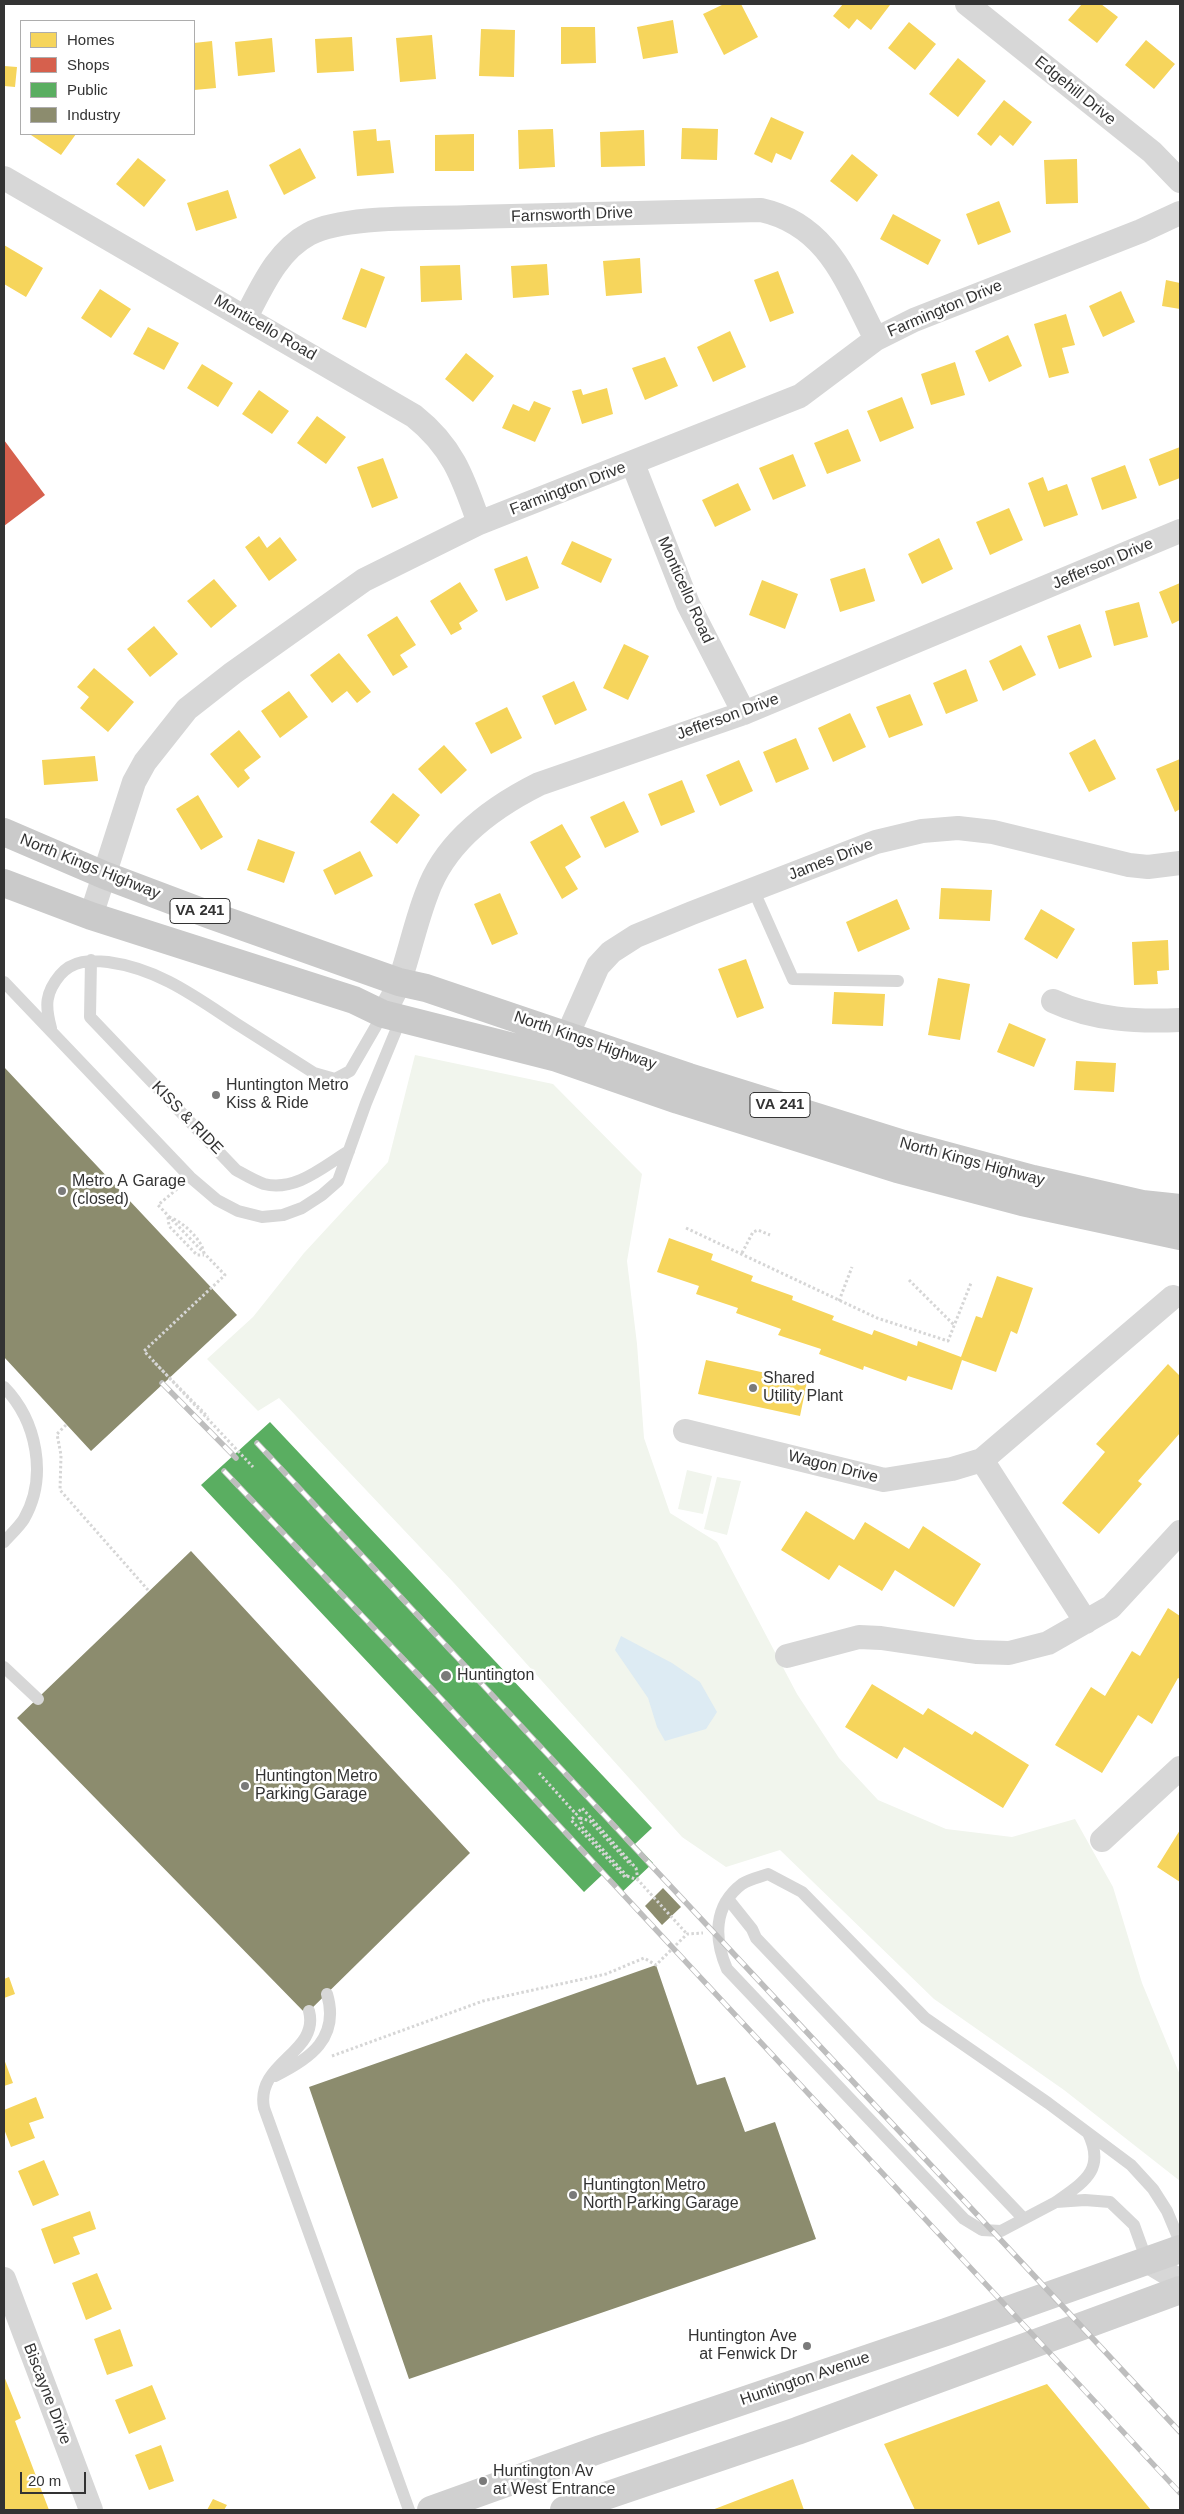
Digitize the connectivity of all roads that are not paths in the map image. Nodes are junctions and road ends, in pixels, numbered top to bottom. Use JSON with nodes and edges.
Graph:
{"nodes":[{"id":1,"x":967,"y":4,"type":"edge"},
{"id":2,"x":4,"y":178,"type":"edge"},
{"id":3,"x":1180,"y":181,"type":"edge"},
{"id":4,"x":1180,"y":213,"type":"edge"},
{"id":5,"x":246,"y":317,"type":"junction"},
{"id":6,"x":876,"y":339,"type":"junction"},
{"id":7,"x":633,"y":464,"type":"junction"},
{"id":8,"x":479,"y":523,"type":"junction"},
{"id":9,"x":1180,"y":531,"type":"edge"},
{"id":10,"x":744,"y":713,"type":"junction"},
{"id":11,"x":4,"y":832,"type":"edge"},
{"id":12,"x":1180,"y":863,"type":"edge"},
{"id":13,"x":104,"y":874,"type":"junction"},
{"id":14,"x":4,"y":883,"type":"edge"},
{"id":15,"x":753,"y":889,"type":"junction"},
{"id":16,"x":91,"y":916,"type":"junction"},
{"id":17,"x":91,"y":960,"type":"junction"},
{"id":18,"x":898,"y":981,"type":"dead end"},
{"id":19,"x":4,"y":982,"type":"edge"},
{"id":20,"x":400,"y":982,"type":"junction"},
{"id":21,"x":1053,"y":1002,"type":"dead end"},
{"id":22,"x":393,"y":1015,"type":"junction"},
{"id":23,"x":1180,"y":1020,"type":"edge"},
{"id":24,"x":51,"y":1030,"type":"junction"},
{"id":25,"x":562,"y":1047,"type":"junction"},
{"id":26,"x":349,"y":1151,"type":"junction"},
{"id":27,"x":1180,"y":1208,"type":"edge"},
{"id":28,"x":1180,"y":1236,"type":"edge"},
{"id":29,"x":1173,"y":1297,"type":"dead end"},
{"id":30,"x":4,"y":1387,"type":"edge"},
{"id":31,"x":685,"y":1431,"type":"dead end"},
{"id":32,"x":982,"y":1460,"type":"junction"},
{"id":33,"x":1180,"y":1532,"type":"edge"},
{"id":34,"x":4,"y":1542,"type":"edge"},
{"id":35,"x":1086,"y":1622,"type":"junction"},
{"id":36,"x":787,"y":1656,"type":"dead end"},
{"id":37,"x":4,"y":1667,"type":"edge"},
{"id":38,"x":38,"y":1699,"type":"dead end"},
{"id":39,"x":1180,"y":1768,"type":"edge"},
{"id":40,"x":1102,"y":1840,"type":"dead end"},
{"id":41,"x":728,"y":1899,"type":"junction"},
{"id":42,"x":327,"y":1994,"type":"dead end"},
{"id":43,"x":309,"y":2011,"type":"dead end"},
{"id":44,"x":266,"y":2080,"type":"junction"},
{"id":45,"x":1087,"y":2132,"type":"junction"},
{"id":46,"x":1056,"y":2202,"type":"junction"},
{"id":47,"x":1024,"y":2219,"type":"junction"},
{"id":48,"x":1180,"y":2242,"type":"edge"},
{"id":49,"x":1180,"y":2249,"type":"edge"},
{"id":50,"x":1147,"y":2261,"type":"junction"},
{"id":51,"x":4,"y":2279,"type":"edge"},
{"id":52,"x":1180,"y":2281,"type":"edge"},
{"id":53,"x":1180,"y":2290,"type":"edge"},
{"id":54,"x":12,"y":2327,"type":"edge"},
{"id":55,"x":91,"y":2510,"type":"edge"},
{"id":56,"x":409,"y":2510,"type":"edge"},
{"id":57,"x":431,"y":2510,"type":"edge"},
{"id":58,"x":564,"y":2510,"type":"edge"}],
"edges":[{"from":1,"to":3,"type":"street","name":"Edgehill Drive"},
{"from":2,"to":5,"type":"street","name":"Monticello Road"},
{"from":4,"to":6,"type":"street","name":"Farmington Drive"},
{"from":5,"to":6,"type":"street","name":"Farnsworth Drive"},
{"from":5,"to":8,"type":"street","name":"Monticello Road"},
{"from":6,"to":7,"type":"street","name":"Farmington Drive"},
{"from":7,"to":8,"type":"street","name":"Farmington Drive"},
{"from":7,"to":10,"type":"street","name":"Monticello Road"},
{"from":8,"to":13,"type":"street","name":"Farmington Drive"},
{"from":9,"to":10,"type":"street","name":"Jefferson Drive"},
{"from":10,"to":20,"type":"street","name":"Jefferson Drive"},
{"from":11,"to":13,"type":"main road","name":"North Kings Highway","number":"VA 241"},
{"from":12,"to":15,"type":"street","name":"James Drive"},
{"from":13,"to":16,"type":"street","name":"Farmington Drive"},
{"from":13,"to":20,"type":"main road","name":"North Kings Highway","number":"VA 241"},
{"from":14,"to":16,"type":"main road","name":"North Kings Highway","number":"VA 241"},
{"from":15,"to":18,"type":"lane"},
{"from":15,"to":25,"type":"street","name":"James Drive"},
{"from":16,"to":22,"type":"main road","name":"North Kings Highway","number":"VA 241"},
{"from":17,"to":22,"type":"lane"},
{"from":17,"to":24,"type":"lane"},
{"from":17,"to":26,"type":"lane","name":"KISS & RIDE"},
{"from":19,"to":24,"type":"lane"},
{"from":20,"to":22,"type":"street","name":"Jefferson Drive"},
{"from":20,"to":25,"type":"main road","name":"North Kings Highway","number":"VA 241"},
{"from":21,"to":23,"type":"street"},
{"from":22,"to":25,"type":"main road","name":"North Kings Highway","number":"VA 241"},
{"from":22,"to":26,"type":"lane"},
{"from":24,"to":26,"type":"lane"},
{"from":25,"to":27,"type":"main road","name":"North Kings Highway","number":"VA 241"},
{"from":25,"to":28,"type":"main road","name":"North Kings Highway","number":"VA 241"},
{"from":29,"to":32,"type":"street","name":"Wagon Drive"},
{"from":30,"to":34,"type":"lane"},
{"from":31,"to":32,"type":"street","name":"Wagon Drive"},
{"from":32,"to":35,"type":"street"},
{"from":33,"to":35,"type":"street"},
{"from":35,"to":36,"type":"street"},
{"from":37,"to":38,"type":"lane"},
{"from":39,"to":40,"type":"street"},
{"from":41,"to":45,"type":"lane"},
{"from":41,"to":47,"type":"lane"},
{"from":41,"to":47,"type":"lane"},
{"from":42,"to":44,"type":"lane"},
{"from":43,"to":44,"type":"lane"},
{"from":44,"to":56,"type":"lane"},
{"from":45,"to":46,"type":"lane"},
{"from":45,"to":48,"type":"lane"},
{"from":46,"to":47,"type":"lane"},
{"from":46,"to":50,"type":"lane"},
{"from":49,"to":50,"type":"main road","name":"Huntington Avenue"},
{"from":50,"to":52,"type":"street"},
{"from":50,"to":57,"type":"main road","name":"Huntington Avenue"},
{"from":51,"to":54,"type":"street","name":"Biscayne Drive"},
{"from":53,"to":58,"type":"main road"},
{"from":54,"to":55,"type":"street","name":"Biscayne Drive"}]}
